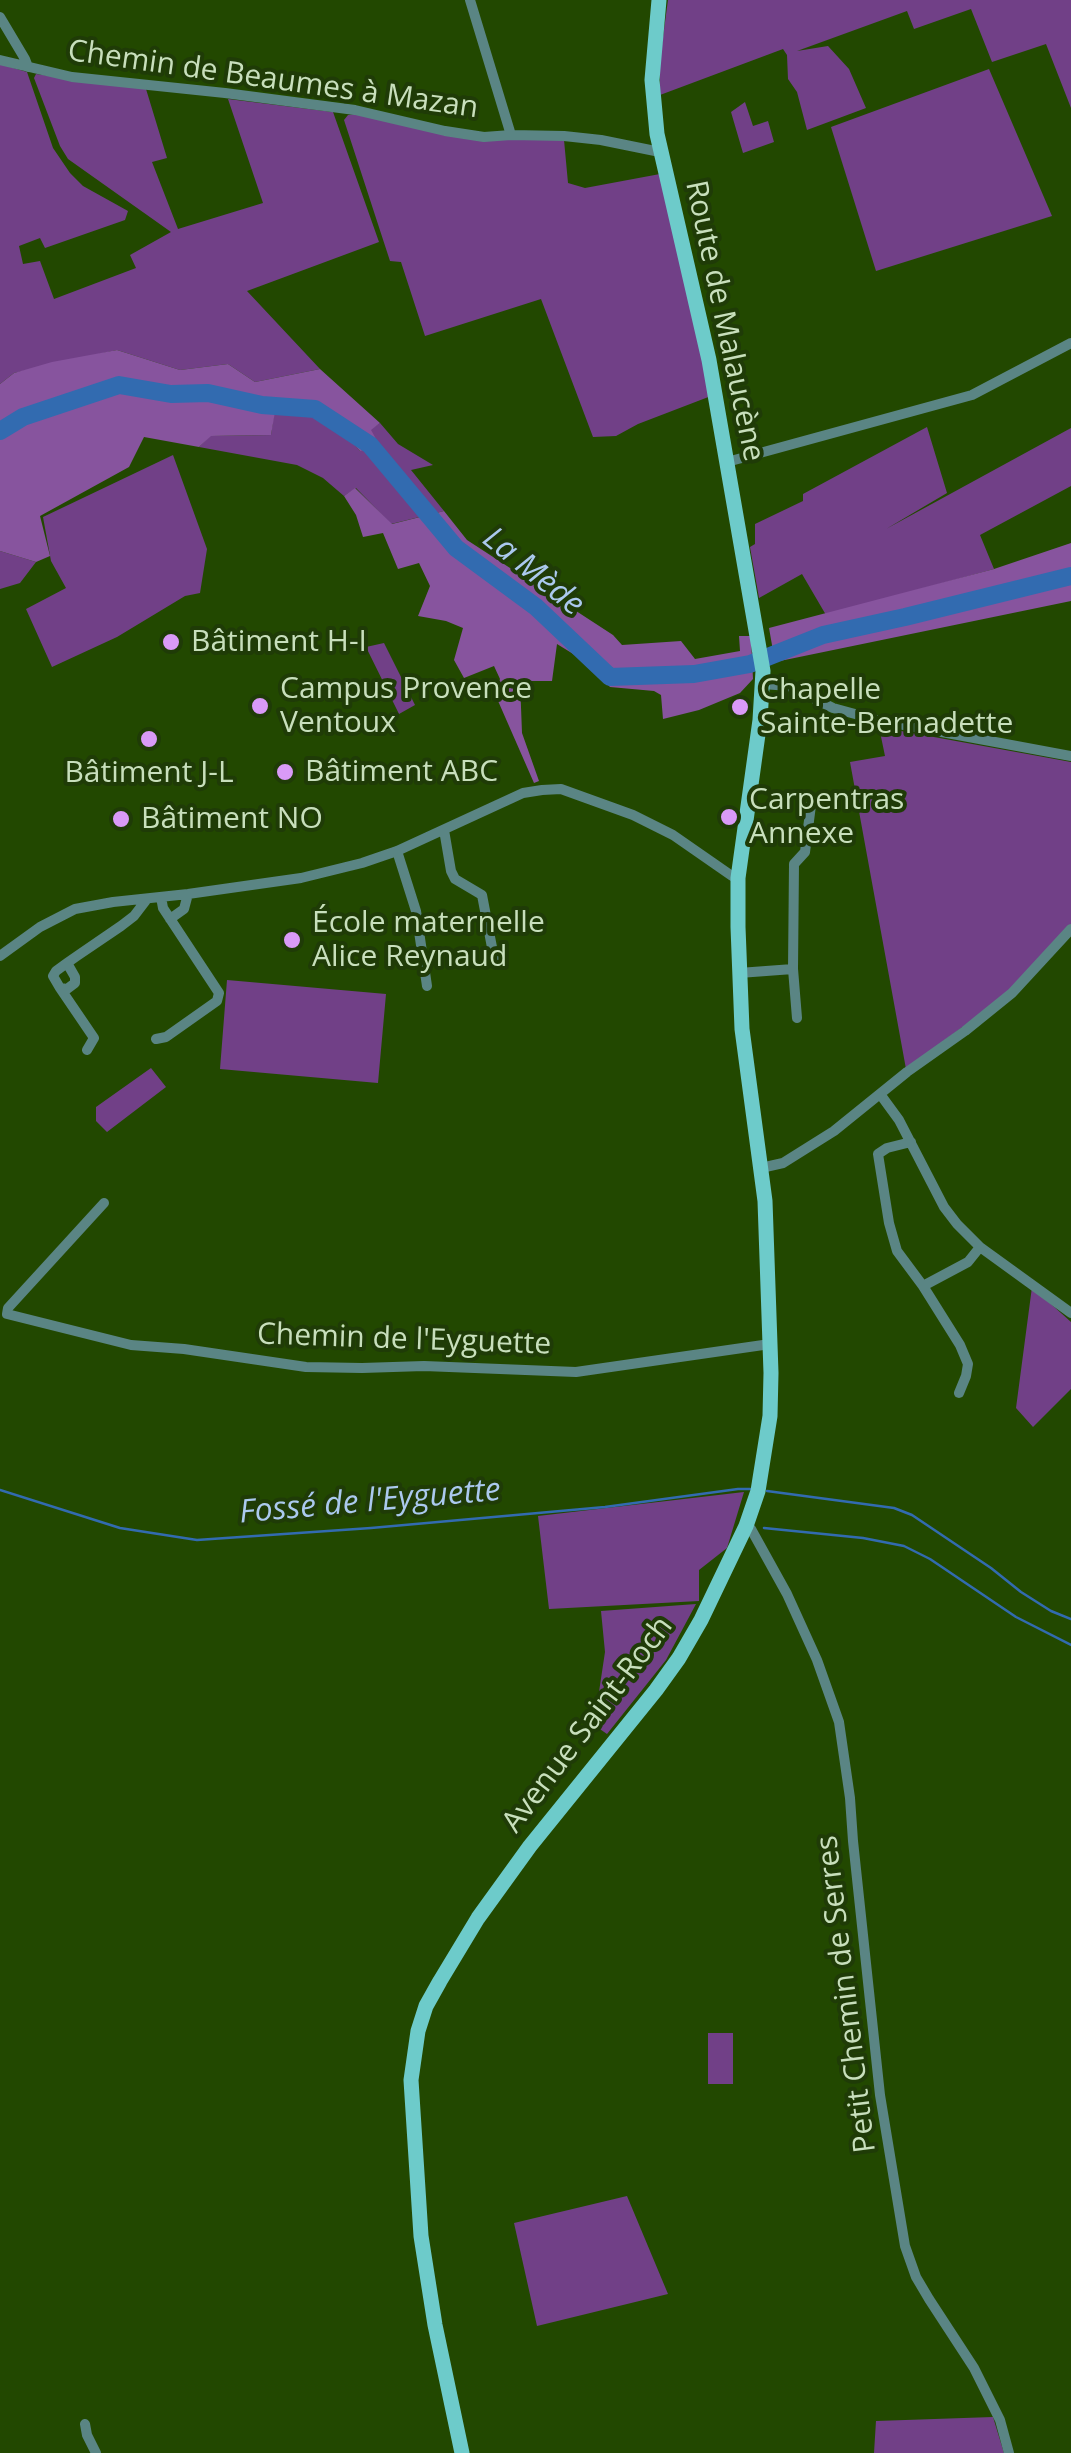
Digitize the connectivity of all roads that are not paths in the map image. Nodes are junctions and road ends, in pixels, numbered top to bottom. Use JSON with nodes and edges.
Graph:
{"nodes":[{"id":1,"x":470,"y":0,"type":"edge"},
{"id":2,"x":659,"y":0,"type":"edge"},
{"id":3,"x":0,"y":17,"type":"edge"},
{"id":4,"x":0,"y":60,"type":"edge"},
{"id":5,"x":28,"y":67,"type":"junction"},
{"id":6,"x":511,"y":135,"type":"junction"},
{"id":7,"x":660,"y":152,"type":"junction"},
{"id":8,"x":1071,"y":344,"type":"edge"},
{"id":9,"x":727,"y":462,"type":"junction"},
{"id":10,"x":760,"y":653,"type":"joint"},
{"id":11,"x":763,"y":678,"type":"junction"},
{"id":12,"x":1071,"y":756,"type":"edge"},
{"id":13,"x":811,"y":806,"type":"dead end"},
{"id":14,"x":444,"y":830,"type":"junction"},
{"id":15,"x":397,"y":851,"type":"junction"},
{"id":16,"x":738,"y":878,"type":"junction"},
{"id":17,"x":188,"y":894,"type":"junction"},
{"id":18,"x":161,"y":898,"type":"junction"},
{"id":19,"x":148,"y":899,"type":"junction"},
{"id":20,"x":170,"y":919,"type":"junction"},
{"id":21,"x":1071,"y":930,"type":"edge"},
{"id":22,"x":0,"y":956,"type":"edge"},
{"id":23,"x":495,"y":963,"type":"dead end"},
{"id":24,"x":793,"y":969,"type":"junction"},
{"id":25,"x":738,"y":973,"type":"junction"},
{"id":26,"x":427,"y":986,"type":"dead end"},
{"id":27,"x":797,"y":1018,"type":"dead end"},
{"id":28,"x":156,"y":1039,"type":"dead end"},
{"id":29,"x":87,"y":1050,"type":"dead end"},
{"id":30,"x":880,"y":1094,"type":"junction"},
{"id":31,"x":911,"y":1142,"type":"junction"},
{"id":32,"x":761,"y":1168,"type":"junction"},
{"id":33,"x":104,"y":1203,"type":"dead end"},
{"id":34,"x":980,"y":1247,"type":"junction"},
{"id":35,"x":923,"y":1286,"type":"junction"},
{"id":36,"x":1071,"y":1312,"type":"edge"},
{"id":37,"x":770,"y":1344,"type":"junction"},
{"id":38,"x":959,"y":1393,"type":"dead end"},
{"id":39,"x":746,"y":1526,"type":"junction"},
{"id":40,"x":85,"y":2424,"type":"dead end"},
{"id":41,"x":96,"y":2453,"type":"edge"},
{"id":42,"x":462,"y":2453,"type":"edge"},
{"id":43,"x":1009,"y":2453,"type":"edge"}],
"edges":[{"from":1,"to":6,"type":"street"},
{"from":2,"to":7,"type":"main road","name":"Route de Malaucène"},
{"from":3,"to":5,"type":"street"},
{"from":4,"to":5,"type":"street","name":"Chemin de Beaumes à Mazan"},
{"from":5,"to":6,"type":"street","name":"Chemin de Beaumes à Mazan"},
{"from":6,"to":7,"type":"street","name":"Chemin de Beaumes à Mazan"},
{"from":7,"to":9,"type":"main road","name":"Route de Malaucène"},
{"from":8,"to":9,"type":"street"},
{"from":9,"to":10,"type":"main road","name":"Route de Malaucène"},
{"from":10,"to":11,"type":"main road","name":"Avenue Saint-Roch"},
{"from":11,"to":12,"type":"street"},
{"from":11,"to":16,"type":"main road","name":"Avenue Saint-Roch"},
{"from":13,"to":24,"type":"street"},
{"from":14,"to":15,"type":"street"},
{"from":14,"to":16,"type":"street"},
{"from":14,"to":23,"type":"street"},
{"from":15,"to":17,"type":"street"},
{"from":15,"to":26,"type":"street"},
{"from":16,"to":25,"type":"main road","name":"Avenue Saint-Roch"},
{"from":17,"to":18,"type":"street"},
{"from":17,"to":20,"type":"street"},
{"from":18,"to":19,"type":"street"},
{"from":18,"to":20,"type":"street"},
{"from":19,"to":22,"type":"street"},
{"from":19,"to":29,"type":"street"},
{"from":20,"to":28,"type":"street"},
{"from":21,"to":30,"type":"street"},
{"from":24,"to":25,"type":"street"},
{"from":24,"to":27,"type":"street"},
{"from":25,"to":32,"type":"main road","name":"Avenue Saint-Roch"},
{"from":30,"to":31,"type":"street"},
{"from":30,"to":32,"type":"street"},
{"from":31,"to":34,"type":"street"},
{"from":31,"to":35,"type":"street"},
{"from":32,"to":37,"type":"main road","name":"Avenue Saint-Roch"},
{"from":33,"to":37,"type":"street","name":"Chemin de l'Eyguette"},
{"from":34,"to":35,"type":"street"},
{"from":34,"to":36,"type":"street"},
{"from":35,"to":38,"type":"street"},
{"from":37,"to":39,"type":"main road","name":"Avenue Saint-Roch"},
{"from":39,"to":42,"type":"main road","name":"Avenue Saint-Roch"},
{"from":39,"to":43,"type":"street","name":"Petit Chemin de Serres"},
{"from":40,"to":41,"type":"street"}]}
